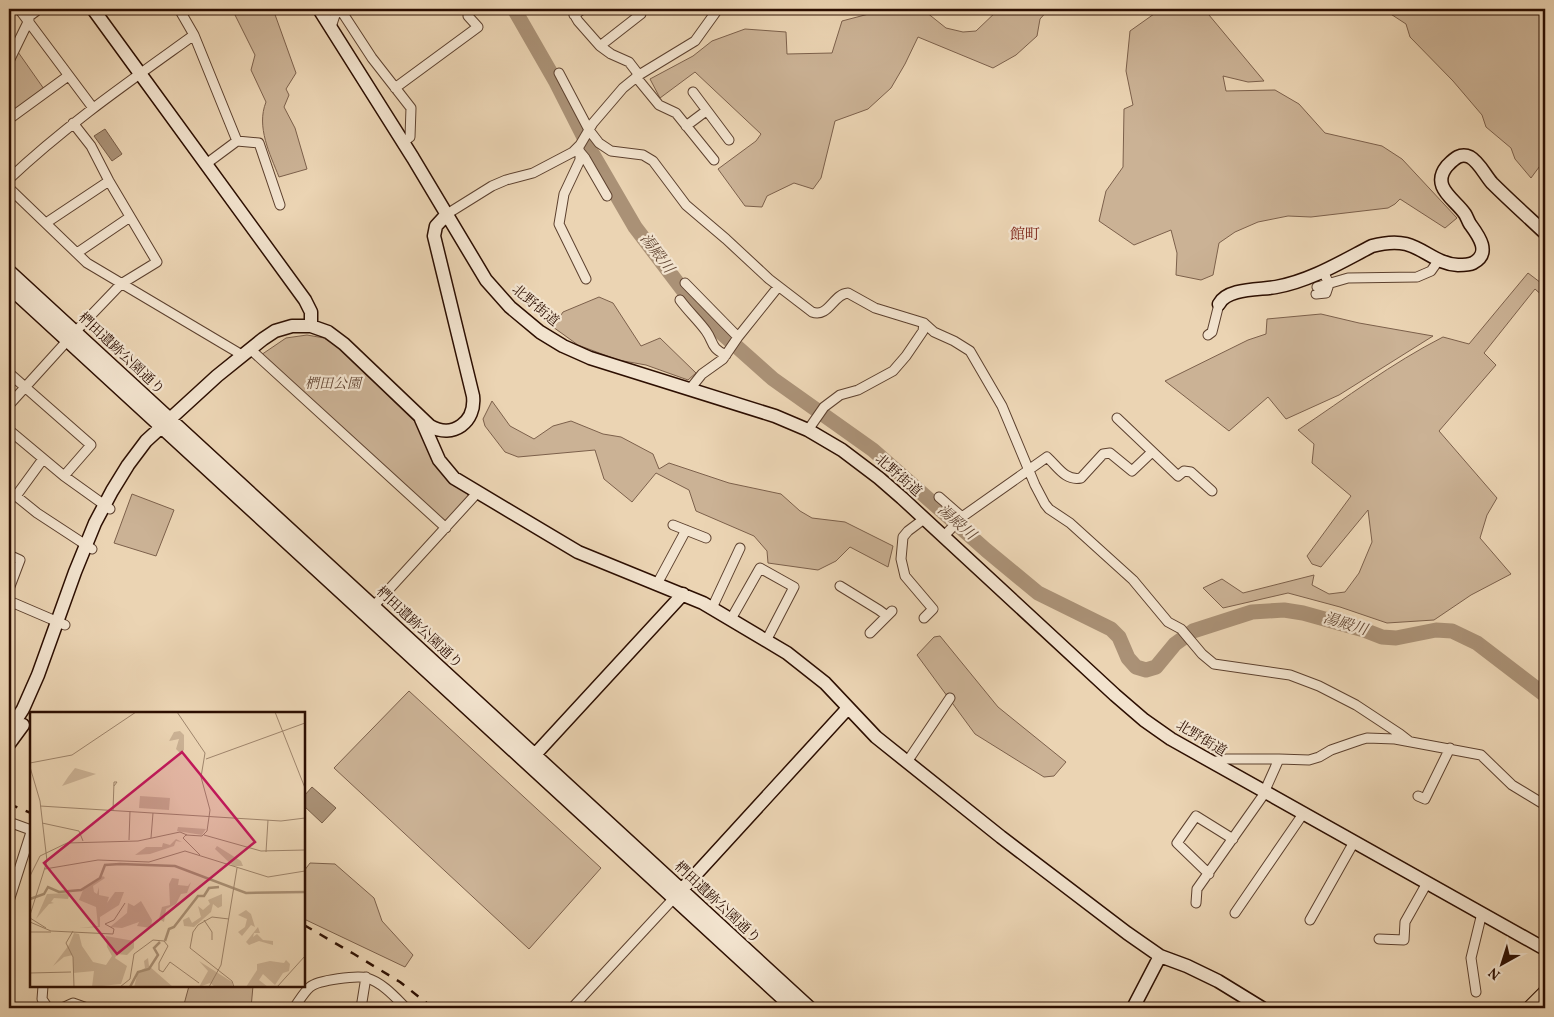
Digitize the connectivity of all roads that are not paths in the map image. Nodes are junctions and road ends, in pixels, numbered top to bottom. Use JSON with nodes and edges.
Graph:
{"nodes":[{"id":1,"x":20,"y":9,"type":"edge"},
{"id":2,"x":39,"y":9,"type":"edge"},
{"id":3,"x":179,"y":9,"type":"edge"},
{"id":4,"x":319,"y":9,"type":"edge"},
{"id":5,"x":339,"y":9,"type":"edge"},
{"id":6,"x":470,"y":9,"type":"edge"},
{"id":7,"x":583,"y":9,"type":"edge"},
{"id":8,"x":637,"y":9,"type":"edge"},
{"id":9,"x":718,"y":9,"type":"edge"},
{"id":10,"x":96,"y":10,"type":"edge"},
{"id":11,"x":573,"y":12,"type":"edge"},
{"id":12,"x":28,"y":19,"type":"junction"},
{"id":13,"x":331,"y":27,"type":"junction"},
{"id":14,"x":194,"y":35,"type":"junction"},
{"id":15,"x":12,"y":44,"type":"edge"},
{"id":16,"x":600,"y":46,"type":"junction"},
{"id":17,"x":9,"y":61,"type":"edge"},
{"id":18,"x":559,"y":73,"type":"dead end"},
{"id":19,"x":140,"y":74,"type":"junction"},
{"id":20,"x":68,"y":76,"type":"junction"},
{"id":21,"x":637,"y":76,"type":"junction"},
{"id":22,"x":395,"y":88,"type":"junction"},
{"id":23,"x":693,"y":92,"type":"dead end"},
{"id":24,"x":93,"y":108,"type":"junction"},
{"id":25,"x":706,"y":111,"type":"junction"},
{"id":26,"x":9,"y":119,"type":"edge"},
{"id":27,"x":73,"y":122,"type":"junction"},
{"id":28,"x":686,"y":126,"type":"junction"},
{"id":29,"x":589,"y":131,"type":"junction"},
{"id":30,"x":729,"y":140,"type":"dead end"},
{"id":31,"x":238,"y":141,"type":"junction"},
{"id":32,"x":403,"y":142,"type":"junction"},
{"id":33,"x":579,"y":148,"type":"junction"},
{"id":34,"x":714,"y":160,"type":"dead end"},
{"id":35,"x":206,"y":164,"type":"junction"},
{"id":36,"x":9,"y":179,"type":"edge"},
{"id":37,"x":109,"y":181,"type":"junction"},
{"id":38,"x":9,"y":188,"type":"edge"},
{"id":39,"x":607,"y":196,"type":"dead end"},
{"id":40,"x":280,"y":205,"type":"dead end"},
{"id":41,"x":447,"y":214,"type":"junction"},
{"id":42,"x":130,"y":217,"type":"junction"},
{"id":43,"x":46,"y":223,"type":"junction"},
{"id":44,"x":1545,"y":232,"type":"edge"},
{"id":45,"x":77,"y":253,"type":"junction"},
{"id":46,"x":1438,"y":261,"type":"junction"},
{"id":47,"x":9,"y":271,"type":"edge"},
{"id":48,"x":1323,"y":271,"type":"junction"},
{"id":49,"x":586,"y":280,"type":"dead end"},
{"id":50,"x":685,"y":283,"type":"dead end"},
{"id":51,"x":121,"y":284,"type":"junction"},
{"id":52,"x":1329,"y":284,"type":"junction"},
{"id":53,"x":9,"y":287,"type":"edge"},
{"id":54,"x":778,"y":287,"type":"junction"},
{"id":55,"x":1317,"y":291,"type":"dead end"},
{"id":56,"x":680,"y":300,"type":"dead end"},
{"id":57,"x":1220,"y":304,"type":"joint"},
{"id":58,"x":924,"y":323,"type":"junction"},
{"id":59,"x":311,"y":326,"type":"junction"},
{"id":60,"x":1208,"y":335,"type":"dead end"},
{"id":61,"x":71,"y":336,"type":"junction"},
{"id":62,"x":737,"y":338,"type":"junction"},
{"id":63,"x":246,"y":352,"type":"junction"},
{"id":64,"x":728,"y":353,"type":"junction"},
{"id":65,"x":9,"y":373,"type":"edge"},
{"id":66,"x":25,"y":388,"type":"junction"},
{"id":67,"x":690,"y":389,"type":"junction"},
{"id":68,"x":9,"y":405,"type":"edge"},
{"id":69,"x":1117,"y":418,"type":"dead end"},
{"id":70,"x":421,"y":419,"type":"junction"},
{"id":71,"x":166,"y":423,"type":"junction"},
{"id":72,"x":9,"y":430,"type":"edge"},
{"id":73,"x":808,"y":430,"type":"junction"},
{"id":74,"x":1152,"y":452,"type":"junction"},
{"id":75,"x":43,"y":459,"type":"junction"},
{"id":76,"x":1029,"y":470,"type":"junction"},
{"id":77,"x":64,"y":476,"type":"junction"},
{"id":78,"x":1212,"y":491,"type":"dead end"},
{"id":79,"x":478,"y":492,"type":"junction"},
{"id":80,"x":939,"y":497,"type":"dead end"},
{"id":81,"x":107,"y":507,"type":"junction"},
{"id":82,"x":962,"y":518,"type":"junction"},
{"id":83,"x":924,"y":519,"type":"junction"},
{"id":84,"x":673,"y":525,"type":"dead end"},
{"id":85,"x":446,"y":528,"type":"junction"},
{"id":86,"x":686,"y":530,"type":"junction"},
{"id":87,"x":948,"y":532,"type":"junction"},
{"id":88,"x":706,"y":538,"type":"dead end"},
{"id":89,"x":88,"y":547,"type":"junction"},
{"id":90,"x":740,"y":548,"type":"dead end"},
{"id":91,"x":9,"y":555,"type":"edge"},
{"id":92,"x":657,"y":584,"type":"junction"},
{"id":93,"x":840,"y":586,"type":"dead end"},
{"id":94,"x":9,"y":589,"type":"edge"},
{"id":95,"x":683,"y":594,"type":"junction"},
{"id":96,"x":9,"y":600,"type":"edge"},
{"id":97,"x":712,"y":608,"type":"junction"},
{"id":98,"x":369,"y":611,"type":"junction"},
{"id":99,"x":924,"y":618,"type":"dead end"},
{"id":100,"x":731,"y":620,"type":"junction"},
{"id":101,"x":61,"y":623,"type":"junction"},
{"id":102,"x":870,"y":634,"type":"dead end"},
{"id":103,"x":766,"y":641,"type":"junction"},
{"id":104,"x":950,"y":698,"type":"dead end"},
{"id":105,"x":848,"y":708,"type":"junction"},
{"id":106,"x":9,"y":740,"type":"edge"},
{"id":107,"x":1409,"y":742,"type":"junction"},
{"id":108,"x":1450,"y":748,"type":"junction"},
{"id":109,"x":1279,"y":758,"type":"junction"},
{"id":110,"x":531,"y":759,"type":"junction"},
{"id":111,"x":907,"y":762,"type":"junction"},
{"id":112,"x":1210,"y":762,"type":"junction"},
{"id":113,"x":1264,"y":792,"type":"junction"},
{"id":114,"x":1418,"y":796,"type":"dead end"},
{"id":115,"x":1545,"y":804,"type":"edge"},
{"id":116,"x":1303,"y":814,"type":"junction"},
{"id":117,"x":9,"y":822,"type":"edge"},
{"id":118,"x":30,"y":831,"type":"edge"},
{"id":119,"x":30,"y":834,"type":"edge"},
{"id":120,"x":1233,"y":839,"type":"junction"},
{"id":121,"x":1354,"y":842,"type":"junction"},
{"id":122,"x":1209,"y":874,"type":"junction"},
{"id":123,"x":1427,"y":883,"type":"junction"},
{"id":124,"x":678,"y":894,"type":"junction"},
{"id":125,"x":9,"y":901,"type":"edge"},
{"id":126,"x":1196,"y":903,"type":"dead end"},
{"id":127,"x":1236,"y":913,"type":"dead end"},
{"id":128,"x":1482,"y":913,"type":"junction"},
{"id":129,"x":1310,"y":920,"type":"dead end"},
{"id":130,"x":1379,"y":939,"type":"dead end"},
{"id":131,"x":1545,"y":949,"type":"edge"},
{"id":132,"x":1160,"y":956,"type":"junction"},
{"id":133,"x":366,"y":977,"type":"junction"},
{"id":134,"x":43,"y":987,"type":"edge"},
{"id":135,"x":1476,"y":992,"type":"dead end"},
{"id":136,"x":1545,"y":993,"type":"edge"},
{"id":137,"x":788,"y":1003,"type":"edge"},
{"id":138,"x":48,"y":1008,"type":"edge"},
{"id":139,"x":62,"y":1008,"type":"edge"},
{"id":140,"x":87,"y":1008,"type":"edge"},
{"id":141,"x":294,"y":1008,"type":"edge"},
{"id":142,"x":361,"y":1008,"type":"edge"},
{"id":143,"x":406,"y":1008,"type":"edge"},
{"id":144,"x":572,"y":1008,"type":"edge"},
{"id":145,"x":810,"y":1008,"type":"edge"},
{"id":146,"x":1134,"y":1008,"type":"edge"},
{"id":147,"x":1262,"y":1008,"type":"edge"},
{"id":148,"x":1530,"y":1008,"type":"edge"}],
"edges":[{"from":1,"to":12,"type":"street"},
{"from":2,"to":12,"type":"street"},
{"from":3,"to":14,"type":"street"},
{"from":4,"to":13,"type":"street","name":"北野街道"},
{"from":5,"to":13,"type":"street"},
{"from":5,"to":22,"type":"street"},
{"from":6,"to":22,"type":"street"},
{"from":7,"to":11,"type":"street"},
{"from":8,"to":16,"type":"street"},
{"from":9,"to":21,"type":"street"},
{"from":10,"to":19,"type":"street"},
{"from":11,"to":16,"type":"street"},
{"from":12,"to":15,"type":"street"},
{"from":12,"to":20,"type":"street"},
{"from":13,"to":32,"type":"street","name":"北野街道"},
{"from":14,"to":19,"type":"street"},
{"from":14,"to":31,"type":"street"},
{"from":15,"to":17,"type":"street"},
{"from":16,"to":21,"type":"street"},
{"from":18,"to":29,"type":"street"},
{"from":19,"to":24,"type":"street"},
{"from":19,"to":35,"type":"street"},
{"from":20,"to":24,"type":"street"},
{"from":20,"to":26,"type":"street"},
{"from":21,"to":28,"type":"street"},
{"from":21,"to":29,"type":"street"},
{"from":22,"to":32,"type":"street"},
{"from":23,"to":25,"type":"street"},
{"from":24,"to":27,"type":"street"},
{"from":25,"to":28,"type":"street"},
{"from":25,"to":30,"type":"street"},
{"from":27,"to":36,"type":"street"},
{"from":27,"to":37,"type":"street"},
{"from":28,"to":34,"type":"street"},
{"from":29,"to":33,"type":"street"},
{"from":29,"to":54,"type":"street"},
{"from":31,"to":35,"type":"street"},
{"from":31,"to":40,"type":"street"},
{"from":32,"to":41,"type":"street","name":"北野街道"},
{"from":33,"to":39,"type":"street"},
{"from":33,"to":41,"type":"street"},
{"from":33,"to":49,"type":"street"},
{"from":35,"to":59,"type":"street"},
{"from":37,"to":42,"type":"street"},
{"from":37,"to":43,"type":"street"},
{"from":38,"to":43,"type":"street"},
{"from":41,"to":67,"type":"street","name":"北野街道"},
{"from":41,"to":70,"type":"street"},
{"from":42,"to":45,"type":"street"},
{"from":42,"to":51,"type":"street"},
{"from":43,"to":45,"type":"street"},
{"from":44,"to":46,"type":"street"},
{"from":45,"to":51,"type":"street"},
{"from":46,"to":48,"type":"street"},
{"from":46,"to":52,"type":"street"},
{"from":47,"to":61,"type":"street","name":"椚田遺跡公園通り"},
{"from":48,"to":52,"type":"street"},
{"from":48,"to":57,"type":"street"},
{"from":50,"to":62,"type":"street"},
{"from":51,"to":61,"type":"street"},
{"from":51,"to":63,"type":"street"},
{"from":52,"to":55,"type":"street"},
{"from":53,"to":61,"type":"street","name":"椚田遺跡公園通り"},
{"from":54,"to":58,"type":"street"},
{"from":54,"to":62,"type":"street"},
{"from":56,"to":64,"type":"street"},
{"from":57,"to":60,"type":"street"},
{"from":58,"to":73,"type":"street"},
{"from":58,"to":76,"type":"street"},
{"from":59,"to":63,"type":"street"},
{"from":59,"to":70,"type":"street"},
{"from":61,"to":66,"type":"street"},
{"from":61,"to":71,"type":"street","name":"椚田遺跡公園通り"},
{"from":62,"to":64,"type":"street"},
{"from":63,"to":71,"type":"street"},
{"from":63,"to":85,"type":"street"},
{"from":64,"to":67,"type":"street"},
{"from":65,"to":66,"type":"street"},
{"from":66,"to":68,"type":"street"},
{"from":66,"to":77,"type":"street"},
{"from":67,"to":73,"type":"street","name":"北野街道"},
{"from":69,"to":74,"type":"street"},
{"from":70,"to":79,"type":"street"},
{"from":71,"to":81,"type":"street"},
{"from":71,"to":98,"type":"street","name":"椚田遺跡公園通り"},
{"from":72,"to":75,"type":"street"},
{"from":73,"to":83,"type":"street","name":"北野街道"},
{"from":74,"to":76,"type":"street"},
{"from":74,"to":78,"type":"street"},
{"from":75,"to":77,"type":"street"},
{"from":75,"to":89,"type":"street"},
{"from":76,"to":82,"type":"street"},
{"from":76,"to":107,"type":"street"},
{"from":77,"to":81,"type":"street"},
{"from":79,"to":85,"type":"street"},
{"from":79,"to":92,"type":"street"},
{"from":80,"to":82,"type":"street"},
{"from":81,"to":89,"type":"street"},
{"from":82,"to":87,"type":"street"},
{"from":83,"to":87,"type":"street","name":"北野街道"},
{"from":83,"to":99,"type":"street"},
{"from":84,"to":86,"type":"street"},
{"from":85,"to":98,"type":"street"},
{"from":86,"to":88,"type":"street"},
{"from":86,"to":92,"type":"street"},
{"from":87,"to":112,"type":"street","name":"北野街道"},
{"from":89,"to":101,"type":"street"},
{"from":90,"to":97,"type":"street"},
{"from":91,"to":94,"type":"street"},
{"from":92,"to":95,"type":"street"},
{"from":93,"to":102,"type":"street"},
{"from":95,"to":97,"type":"street"},
{"from":95,"to":110,"type":"street"},
{"from":96,"to":101,"type":"street"},
{"from":97,"to":100,"type":"street"},
{"from":98,"to":110,"type":"street","name":"椚田遺跡公園通り"},
{"from":100,"to":103,"type":"street"},
{"from":100,"to":103,"type":"street"},
{"from":101,"to":106,"type":"street"},
{"from":103,"to":105,"type":"street"},
{"from":104,"to":111,"type":"street"},
{"from":105,"to":111,"type":"street"},
{"from":105,"to":124,"type":"street"},
{"from":107,"to":108,"type":"street"},
{"from":107,"to":109,"type":"street"},
{"from":108,"to":114,"type":"street"},
{"from":108,"to":115,"type":"street"},
{"from":109,"to":112,"type":"street"},
{"from":109,"to":113,"type":"street"},
{"from":110,"to":124,"type":"street","name":"椚田遺跡公園通り"},
{"from":111,"to":132,"type":"street"},
{"from":112,"to":113,"type":"street","name":"北野街道"},
{"from":113,"to":116,"type":"street","name":"北野街道"},
{"from":113,"to":120,"type":"street"},
{"from":116,"to":121,"type":"street","name":"北野街道"},
{"from":116,"to":127,"type":"street"},
{"from":117,"to":118,"type":"street"},
{"from":119,"to":125,"type":"street"},
{"from":120,"to":122,"type":"street"},
{"from":120,"to":122,"type":"street"},
{"from":121,"to":123,"type":"street","name":"北野街道"},
{"from":121,"to":129,"type":"street"},
{"from":122,"to":126,"type":"street"},
{"from":123,"to":128,"type":"street","name":"北野街道"},
{"from":123,"to":130,"type":"street"},
{"from":124,"to":137,"type":"street","name":"椚田遺跡公園通り"},
{"from":124,"to":144,"type":"street"},
{"from":128,"to":131,"type":"street","name":"北野街道"},
{"from":128,"to":135,"type":"street"},
{"from":132,"to":146,"type":"street"},
{"from":132,"to":147,"type":"street"},
{"from":133,"to":141,"type":"street"},
{"from":133,"to":142,"type":"street"},
{"from":133,"to":143,"type":"street"},
{"from":134,"to":138,"type":"street"},
{"from":136,"to":148,"type":"main road"},
{"from":137,"to":145,"type":"street","name":"椚田遺跡公園通り"},
{"from":139,"to":140,"type":"street"}]}
